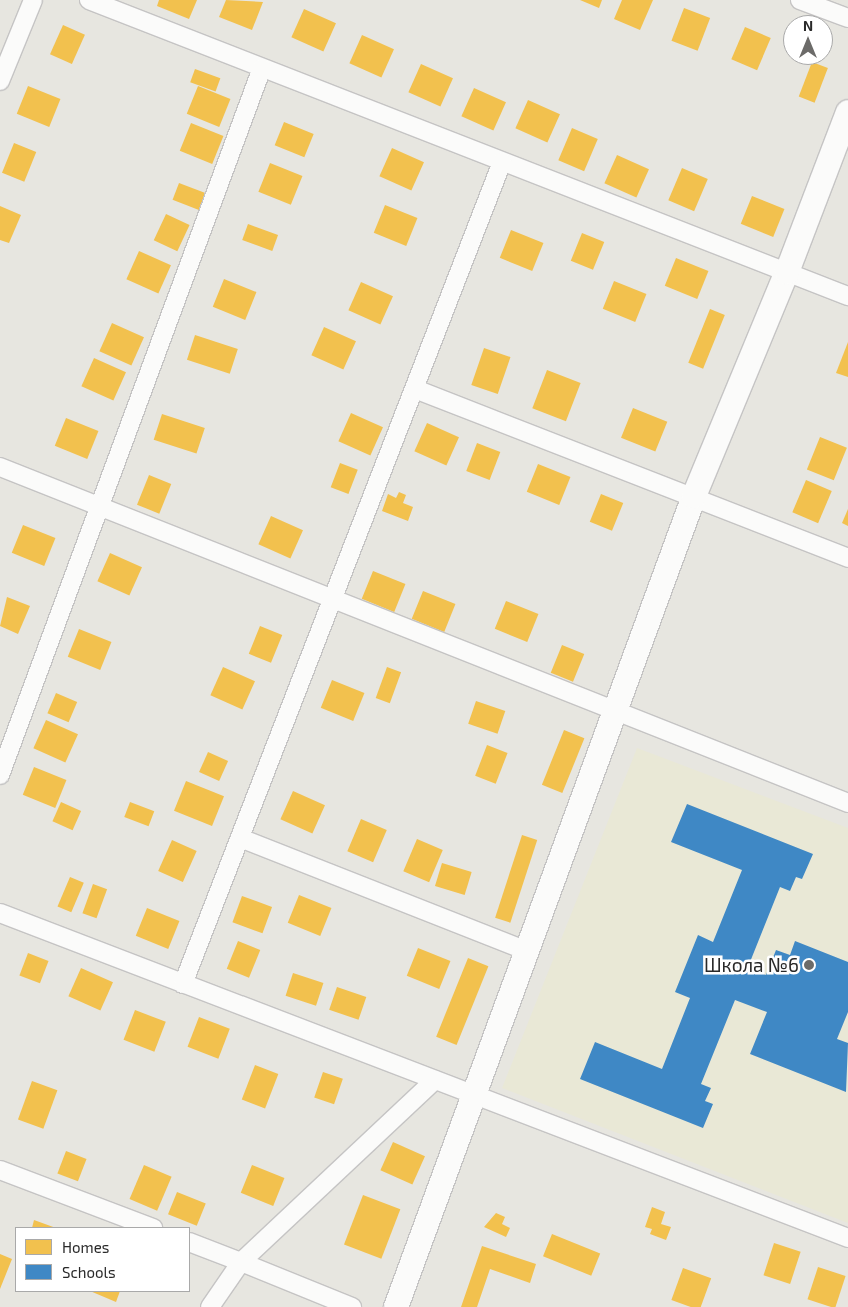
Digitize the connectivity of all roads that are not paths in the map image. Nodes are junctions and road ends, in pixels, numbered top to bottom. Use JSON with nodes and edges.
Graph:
{"nodes":[{"id":1,"x":33,"y":0,"type":"edge"},
{"id":2,"x":88,"y":0,"type":"edge"},
{"id":3,"x":800,"y":0,"type":"edge"},
{"id":4,"x":848,"y":18,"type":"edge"},
{"id":5,"x":262,"y":68,"type":"junction"},
{"id":6,"x":0,"y":81,"type":"edge"},
{"id":7,"x":848,"y":112,"type":"edge"},
{"id":8,"x":502,"y":162,"type":"junction"},
{"id":9,"x":787,"y":272,"type":"junction"},
{"id":10,"x":848,"y":296,"type":"edge"},
{"id":11,"x":415,"y":389,"type":"junction"},
{"id":12,"x":0,"y":467,"type":"edge"},
{"id":13,"x":694,"y":496,"type":"junction"},
{"id":14,"x":98,"y":509,"type":"junction"},
{"id":15,"x":848,"y":558,"type":"edge"},
{"id":16,"x":332,"y":599,"type":"junction"},
{"id":17,"x":617,"y":708,"type":"junction"},
{"id":18,"x":0,"y":776,"type":"edge"},
{"id":19,"x":848,"y":803,"type":"edge"},
{"id":20,"x":240,"y":838,"type":"junction"},
{"id":21,"x":0,"y":913,"type":"edge"},
{"id":22,"x":525,"y":950,"type":"junction"},
{"id":23,"x":183,"y":984,"type":"junction"},
{"id":24,"x":435,"y":1080,"type":"junction"},
{"id":25,"x":471,"y":1095,"type":"junction"},
{"id":26,"x":0,"y":1170,"type":"edge"},
{"id":27,"x":150,"y":1227,"type":"edge"},
{"id":28,"x":848,"y":1238,"type":"edge"},
{"id":29,"x":190,"y":1242,"type":"edge"},
{"id":30,"x":241,"y":1262,"type":"junction"},
{"id":31,"x":210,"y":1307,"type":"edge"},
{"id":32,"x":352,"y":1307,"type":"edge"},
{"id":33,"x":396,"y":1307,"type":"edge"}],
"edges":[{"from":1,"to":6,"type":"street"},
{"from":2,"to":5,"type":"street"},
{"from":3,"to":4,"type":"street"},
{"from":5,"to":8,"type":"street"},
{"from":5,"to":14,"type":"street"},
{"from":7,"to":9,"type":"street"},
{"from":8,"to":9,"type":"street"},
{"from":8,"to":11,"type":"street"},
{"from":9,"to":10,"type":"street"},
{"from":9,"to":13,"type":"street"},
{"from":11,"to":13,"type":"street"},
{"from":11,"to":16,"type":"street"},
{"from":12,"to":14,"type":"street"},
{"from":13,"to":15,"type":"street"},
{"from":13,"to":17,"type":"street"},
{"from":14,"to":16,"type":"street"},
{"from":14,"to":18,"type":"street"},
{"from":16,"to":17,"type":"street"},
{"from":16,"to":20,"type":"street"},
{"from":17,"to":19,"type":"street"},
{"from":17,"to":22,"type":"street"},
{"from":20,"to":22,"type":"street"},
{"from":20,"to":23,"type":"street"},
{"from":21,"to":23,"type":"street"},
{"from":22,"to":25,"type":"street"},
{"from":23,"to":24,"type":"street"},
{"from":24,"to":25,"type":"street"},
{"from":24,"to":30,"type":"street"},
{"from":25,"to":28,"type":"street"},
{"from":25,"to":33,"type":"street"},
{"from":26,"to":27,"type":"street"},
{"from":29,"to":30,"type":"street"},
{"from":30,"to":31,"type":"street"},
{"from":30,"to":32,"type":"street"}]}
